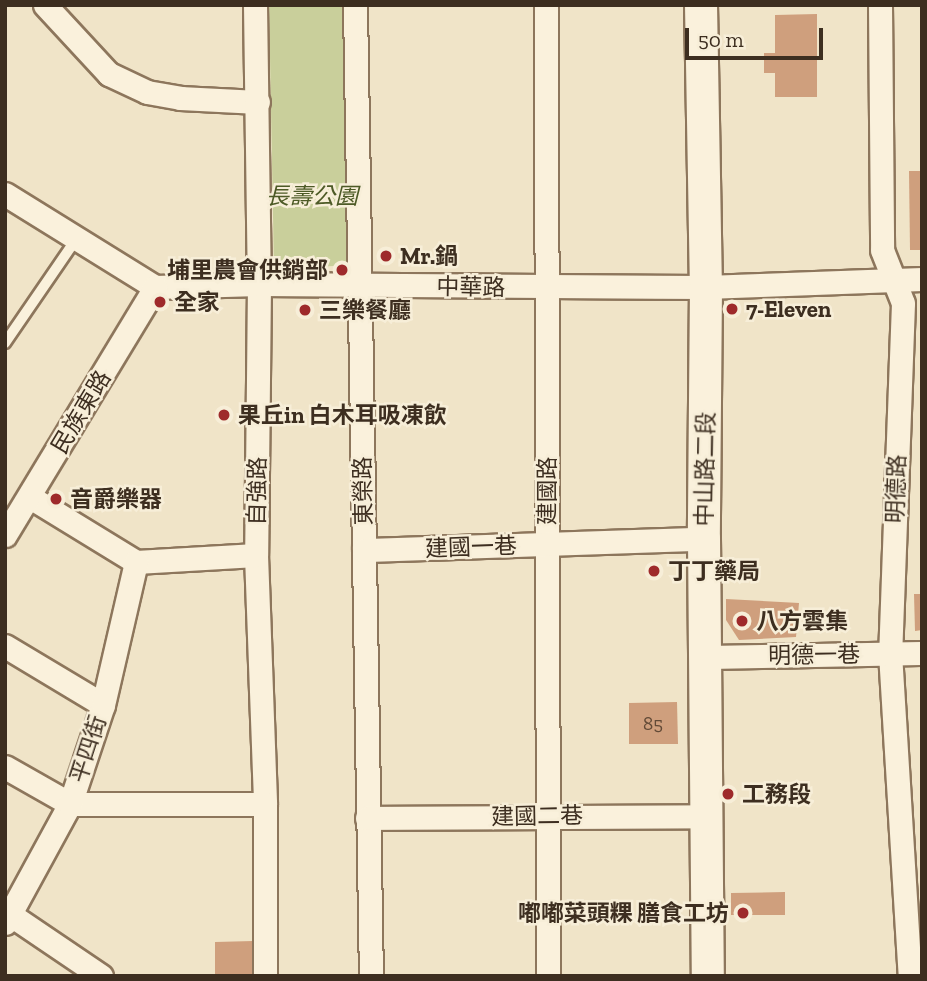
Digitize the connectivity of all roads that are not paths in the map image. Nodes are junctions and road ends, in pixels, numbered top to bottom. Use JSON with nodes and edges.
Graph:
{"nodes":[{"id":1,"x":45,"y":5,"type":"edge"},
{"id":2,"x":255,"y":5,"type":"edge"},
{"id":3,"x":355,"y":5,"type":"edge"},
{"id":4,"x":546,"y":5,"type":"edge"},
{"id":5,"x":701,"y":5,"type":"edge"},
{"id":6,"x":880,"y":5,"type":"edge"},
{"id":7,"x":258,"y":102,"type":"junction"},
{"id":8,"x":5,"y":194,"type":"edge"},
{"id":9,"x":77,"y":238,"type":"junction"},
{"id":10,"x":892,"y":279,"type":"junction"},
{"id":11,"x":922,"y":279,"type":"edge"},
{"id":12,"x":259,"y":284,"type":"junction"},
{"id":13,"x":360,"y":285,"type":"junction"},
{"id":14,"x":155,"y":287,"type":"junction"},
{"id":15,"x":706,"y":287,"type":"junction"},
{"id":16,"x":547,"y":288,"type":"junction"},
{"id":17,"x":5,"y":343,"type":"edge"},
{"id":18,"x":30,"y":497,"type":"junction"},
{"id":19,"x":5,"y":535,"type":"edge"},
{"id":20,"x":704,"y":539,"type":"junction"},
{"id":21,"x":547,"y":544,"type":"junction"},
{"id":22,"x":363,"y":550,"type":"junction"},
{"id":23,"x":256,"y":555,"type":"junction"},
{"id":24,"x":136,"y":562,"type":"junction"},
{"id":25,"x":5,"y":646,"type":"edge"},
{"id":26,"x":890,"y":653,"type":"junction"},
{"id":27,"x":922,"y":653,"type":"edge"},
{"id":28,"x":706,"y":657,"type":"junction"},
{"id":29,"x":103,"y":705,"type":"junction"},
{"id":30,"x":5,"y":767,"type":"edge"},
{"id":31,"x":70,"y":804,"type":"junction"},
{"id":32,"x":265,"y":804,"type":"junction"},
{"id":33,"x":547,"y":815,"type":"junction"},
{"id":34,"x":708,"y":816,"type":"junction"},
{"id":35,"x":367,"y":818,"type":"junction"},
{"id":36,"x":7,"y":916,"type":"edge"},
{"id":37,"x":101,"y":976,"type":"edge"},
{"id":38,"x":265,"y":976,"type":"edge"},
{"id":39,"x":371,"y":976,"type":"edge"},
{"id":40,"x":548,"y":976,"type":"edge"},
{"id":41,"x":708,"y":976,"type":"edge"},
{"id":42,"x":910,"y":976,"type":"edge"}],
"edges":[{"from":1,"to":7,"type":"street"},
{"from":2,"to":7,"type":"street","name":"自強路"},
{"from":3,"to":13,"type":"street","name":"東榮路"},
{"from":4,"to":16,"type":"street","name":"建國路"},
{"from":5,"to":15,"type":"street","name":"中山路二段"},
{"from":6,"to":10,"type":"street","name":"明德路"},
{"from":7,"to":12,"type":"street","name":"自強路"},
{"from":8,"to":9,"type":"street"},
{"from":9,"to":14,"type":"street"},
{"from":9,"to":17,"type":"lane"},
{"from":10,"to":11,"type":"street","name":"中華路"},
{"from":10,"to":15,"type":"street","name":"中華路"},
{"from":10,"to":26,"type":"street","name":"明德路"},
{"from":12,"to":13,"type":"street","name":"中華路"},
{"from":12,"to":14,"type":"street","name":"中華路"},
{"from":12,"to":23,"type":"street","name":"自強路"},
{"from":13,"to":16,"type":"street","name":"中華路"},
{"from":13,"to":22,"type":"street","name":"東榮路"},
{"from":14,"to":18,"type":"street","name":"民族東路"},
{"from":15,"to":16,"type":"street","name":"中華路"},
{"from":15,"to":20,"type":"street","name":"中山路二段"},
{"from":16,"to":21,"type":"street","name":"建國路"},
{"from":18,"to":19,"type":"street","name":"民族東路"},
{"from":18,"to":24,"type":"street"},
{"from":20,"to":21,"type":"street","name":"建國一巷"},
{"from":20,"to":28,"type":"street","name":"中山路二段"},
{"from":21,"to":22,"type":"street","name":"建國一巷"},
{"from":21,"to":33,"type":"street","name":"建國路"},
{"from":22,"to":35,"type":"street","name":"東榮路"},
{"from":23,"to":24,"type":"street"},
{"from":23,"to":32,"type":"street","name":"自強路"},
{"from":24,"to":29,"type":"street","name":"平四街"},
{"from":25,"to":29,"type":"street"},
{"from":26,"to":27,"type":"street","name":"明德一巷"},
{"from":26,"to":28,"type":"street","name":"明德一巷"},
{"from":26,"to":42,"type":"street","name":"明德路"},
{"from":28,"to":34,"type":"street","name":"中山路二段"},
{"from":29,"to":31,"type":"street","name":"平四街"},
{"from":30,"to":31,"type":"street"},
{"from":31,"to":32,"type":"street"},
{"from":31,"to":36,"type":"street","name":"平四街"},
{"from":32,"to":38,"type":"street","name":"自強路"},
{"from":33,"to":34,"type":"street","name":"建國二巷"},
{"from":33,"to":35,"type":"street","name":"建國二巷"},
{"from":33,"to":40,"type":"street","name":"建國路"},
{"from":34,"to":41,"type":"street","name":"中山路二段"},
{"from":35,"to":39,"type":"street","name":"東榮路"},
{"from":36,"to":37,"type":"street"}]}
